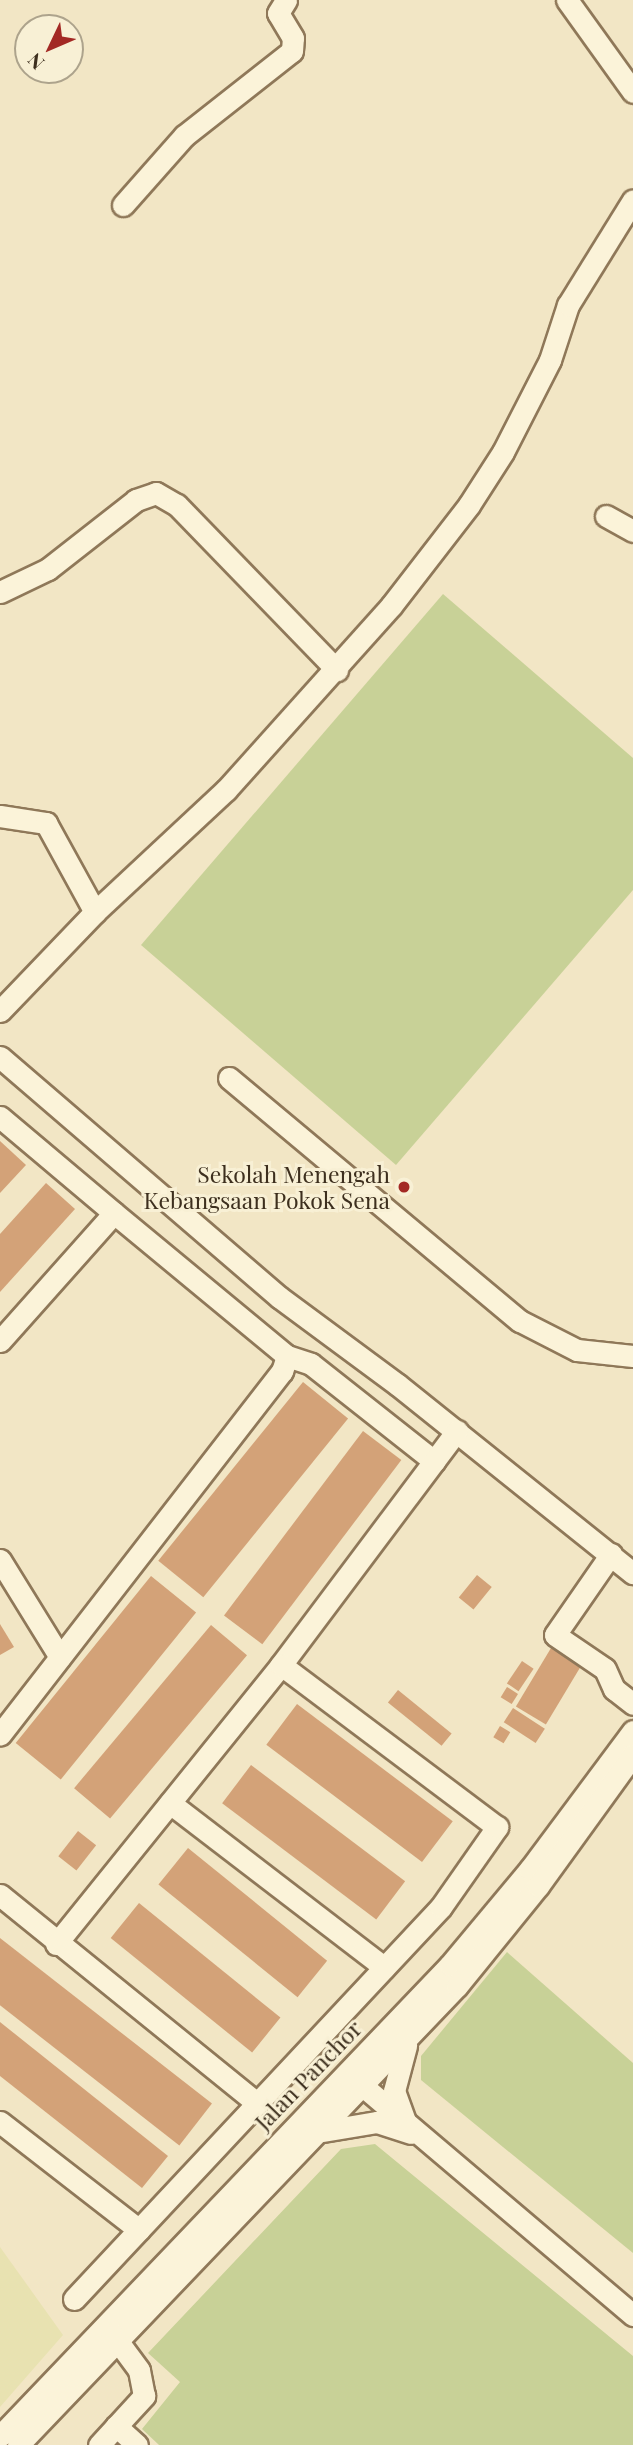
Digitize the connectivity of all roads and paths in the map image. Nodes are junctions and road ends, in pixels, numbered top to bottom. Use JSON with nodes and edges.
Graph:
{"nodes":[{"id":1,"x":286,"y":0,"type":"edge"},
{"id":2,"x":567,"y":0,"type":"edge"},
{"id":3,"x":633,"y":92,"type":"edge"},
{"id":4,"x":633,"y":200,"type":"edge"},
{"id":5,"x":123,"y":205,"type":"dead end"},
{"id":6,"x":606,"y":516,"type":"dead end"},
{"id":7,"x":633,"y":531,"type":"edge"},
{"id":8,"x":0,"y":592,"type":"edge"},
{"id":9,"x":337,"y":670,"type":"junction"},
{"id":10,"x":0,"y":816,"type":"edge"},
{"id":11,"x":95,"y":912,"type":"junction"},
{"id":12,"x":0,"y":1011,"type":"edge"},
{"id":13,"x":0,"y":1057,"type":"edge"},
{"id":14,"x":229,"y":1078,"type":"dead end"},
{"id":15,"x":0,"y":1117,"type":"edge"},
{"id":16,"x":114,"y":1213,"type":"junction"},
{"id":17,"x":0,"y":1342,"type":"edge"},
{"id":18,"x":287,"y":1356,"type":"junction"},
{"id":19,"x":633,"y":1356,"type":"edge"},
{"id":20,"x":457,"y":1431,"type":"junction"},
{"id":21,"x":434,"y":1461,"type":"junction"},
{"id":22,"x":611,"y":1554,"type":"junction"},
{"id":23,"x":0,"y":1560,"type":"edge"},
{"id":24,"x":633,"y":1573,"type":"edge"},
{"id":25,"x":61,"y":1657,"type":"junction"},
{"id":26,"x":281,"y":1665,"type":"junction"},
{"id":27,"x":633,"y":1704,"type":"edge"},
{"id":28,"x":633,"y":1731,"type":"edge"},
{"id":29,"x":0,"y":1734,"type":"edge"},
{"id":30,"x":633,"y":1755,"type":"edge"},
{"id":31,"x":170,"y":1803,"type":"junction"},
{"id":32,"x":0,"y":1895,"type":"edge"},
{"id":33,"x":56,"y":1944,"type":"junction"},
{"id":34,"x":384,"y":1967,"type":"junction"},
{"id":35,"x":412,"y":2035,"type":"junction"},
{"id":36,"x":371,"y":2046,"type":"junction"},
{"id":37,"x":363,"y":2087,"type":"junction"},
{"id":38,"x":319,"y":2099,"type":"junction"},
{"id":39,"x":257,"y":2103,"type":"junction"},
{"id":40,"x":0,"y":2122,"type":"edge"},
{"id":41,"x":407,"y":2125,"type":"junction"},
{"id":42,"x":322,"y":2132,"type":"junction"},
{"id":43,"x":425,"y":2140,"type":"junction"},
{"id":44,"x":139,"y":2230,"type":"junction"},
{"id":45,"x":74,"y":2300,"type":"dead end"},
{"id":46,"x":633,"y":2315,"type":"edge"},
{"id":47,"x":102,"y":2324,"type":"junction"},
{"id":48,"x":120,"y":2341,"type":"junction"},
{"id":49,"x":116,"y":2426,"type":"junction"},
{"id":50,"x":0,"y":2436,"type":"edge"},
{"id":51,"x":18,"y":2445,"type":"edge"},
{"id":52,"x":99,"y":2445,"type":"edge"},
{"id":53,"x":137,"y":2445,"type":"edge"}],
"edges":[{"from":1,"to":5,"type":"street"},
{"from":2,"to":3,"type":"street"},
{"from":4,"to":9,"type":"street"},
{"from":6,"to":7,"type":"street"},
{"from":8,"to":9,"type":"street"},
{"from":9,"to":11,"type":"street"},
{"from":10,"to":11,"type":"street"},
{"from":11,"to":12,"type":"street"},
{"from":13,"to":20,"type":"street"},
{"from":14,"to":19,"type":"street"},
{"from":15,"to":16,"type":"street"},
{"from":16,"to":17,"type":"street"},
{"from":16,"to":18,"type":"street"},
{"from":18,"to":21,"type":"street"},
{"from":18,"to":25,"type":"street"},
{"from":20,"to":21,"type":"street"},
{"from":20,"to":22,"type":"street"},
{"from":21,"to":26,"type":"street"},
{"from":22,"to":24,"type":"street"},
{"from":22,"to":27,"type":"street"},
{"from":23,"to":25,"type":"street"},
{"from":25,"to":29,"type":"street"},
{"from":26,"to":31,"type":"street"},
{"from":26,"to":34,"type":"street"},
{"from":28,"to":36,"type":"street","name":"Jalan Panchor"},
{"from":30,"to":35,"type":"street","name":"Jalan Panchor"},
{"from":31,"to":33,"type":"street"},
{"from":31,"to":34,"type":"street"},
{"from":32,"to":33,"type":"street"},
{"from":33,"to":39,"type":"street"},
{"from":34,"to":39,"type":"street"},
{"from":35,"to":37,"type":"street","name":"Jalan Panchor"},
{"from":35,"to":41,"type":"street"},
{"from":36,"to":37,"type":"street"},
{"from":36,"to":38,"type":"street","name":"Jalan Panchor"},
{"from":37,"to":38,"type":"street"},
{"from":37,"to":41,"type":"street"},
{"from":37,"to":42,"type":"street","name":"Jalan Panchor"},
{"from":38,"to":47,"type":"street","name":"Jalan Panchor"},
{"from":39,"to":44,"type":"street"},
{"from":40,"to":44,"type":"street"},
{"from":41,"to":43,"type":"street"},
{"from":42,"to":43,"type":"street"},
{"from":42,"to":48,"type":"street","name":"Jalan Panchor"},
{"from":43,"to":46,"type":"street"},
{"from":44,"to":45,"type":"street"},
{"from":47,"to":48,"type":"street"},
{"from":47,"to":50,"type":"street","name":"Jalan Panchor"},
{"from":48,"to":49,"type":"street"},
{"from":48,"to":51,"type":"street","name":"Jalan Panchor"},
{"from":49,"to":52,"type":"street"},
{"from":49,"to":53,"type":"street"}]}
